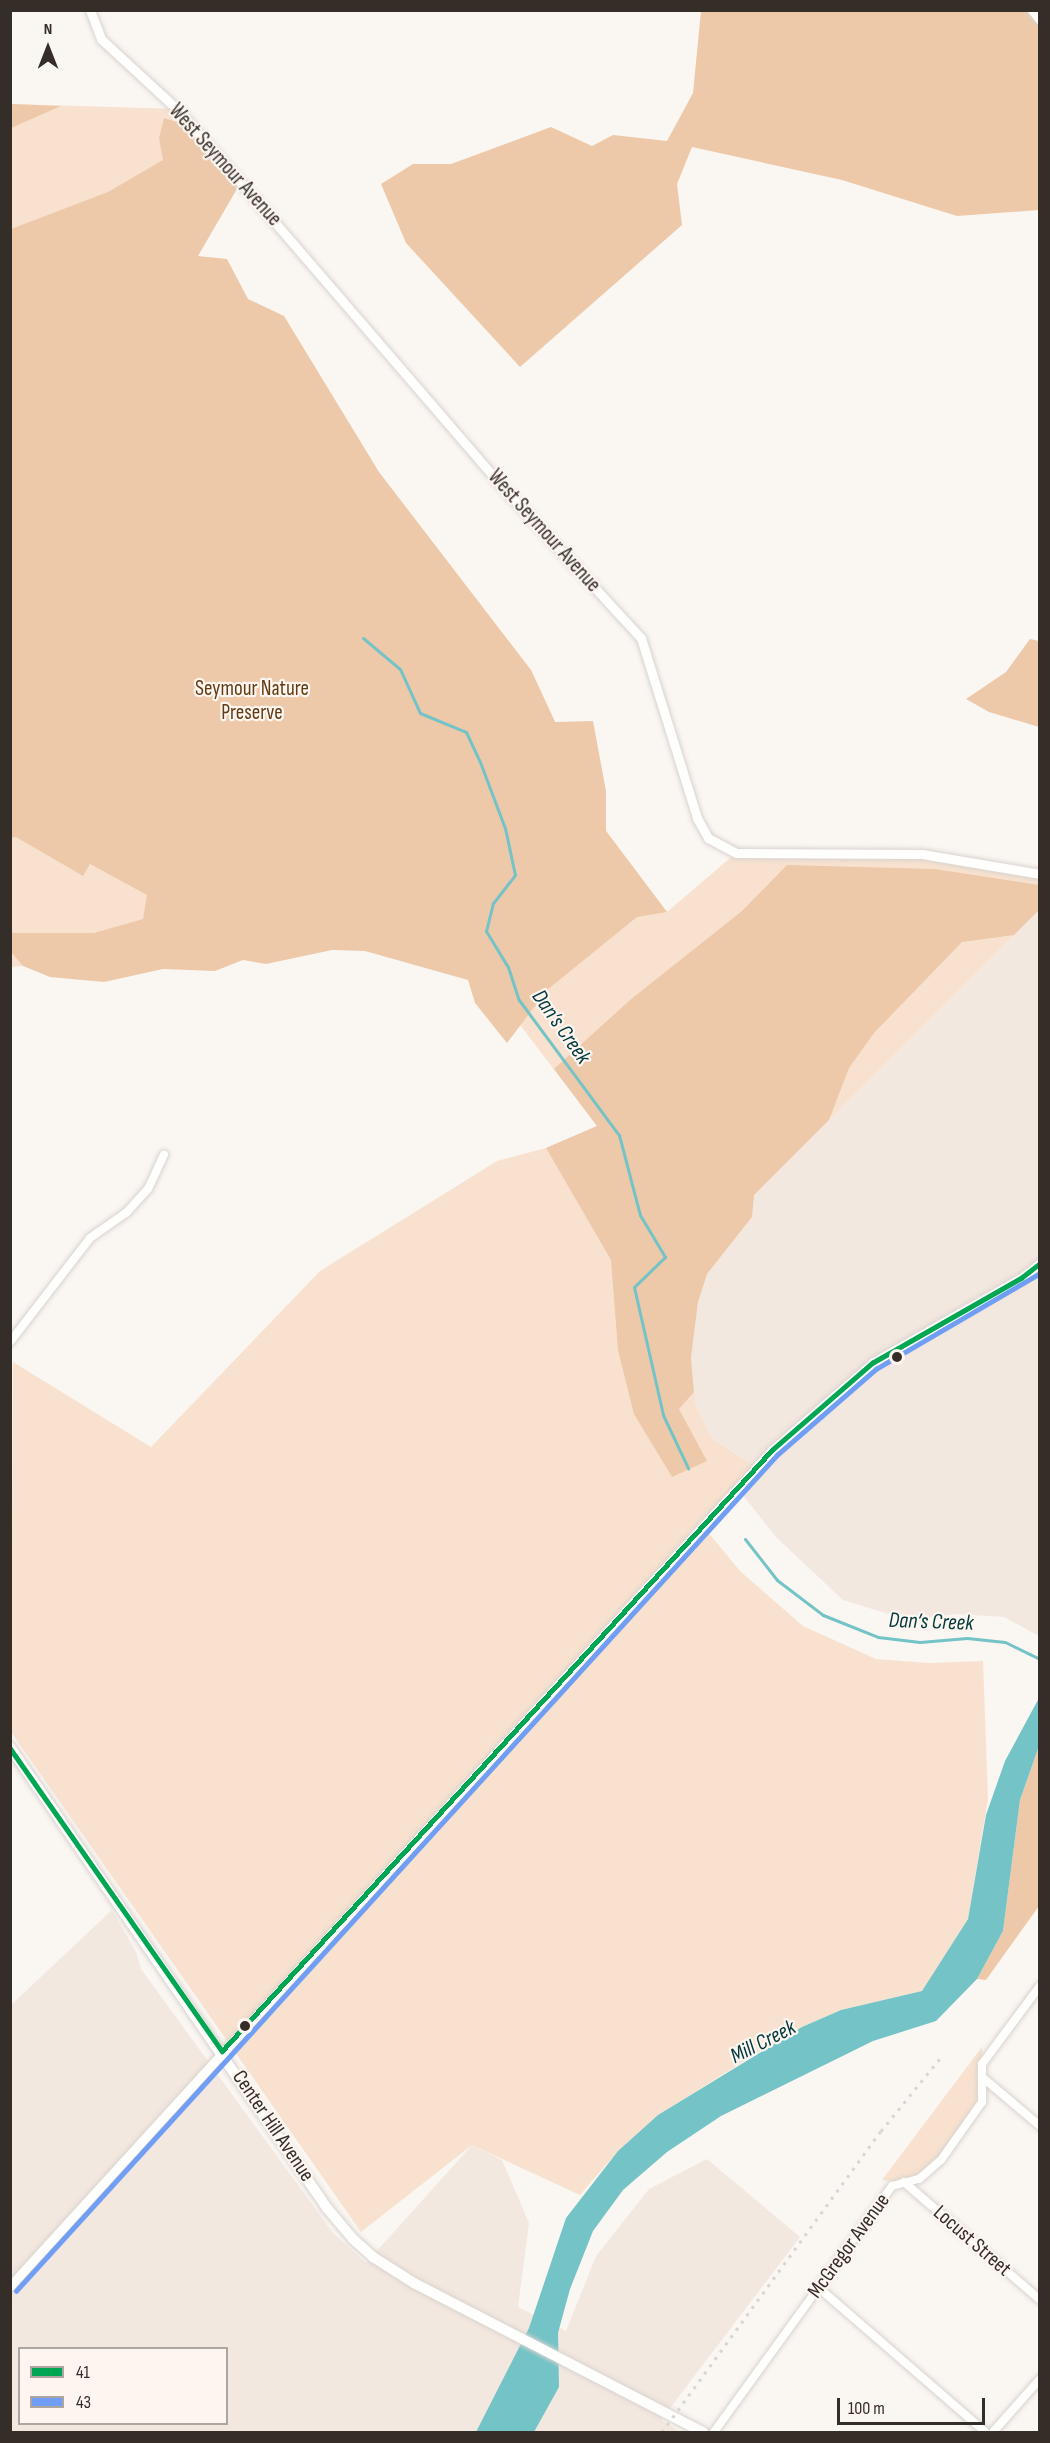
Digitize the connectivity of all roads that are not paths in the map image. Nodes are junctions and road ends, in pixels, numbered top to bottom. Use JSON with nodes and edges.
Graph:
{"nodes":[{"id":1,"x":90,"y":10,"type":"edge"},
{"id":2,"x":1032,"y":10,"type":"edge"},
{"id":3,"x":1040,"y":20,"type":"edge"},
{"id":4,"x":1040,"y":874,"type":"edge"},
{"id":5,"x":164,"y":1154,"type":"dead end"},
{"id":6,"x":1040,"y":1263,"type":"edge"},
{"id":7,"x":10,"y":1342,"type":"edge"},
{"id":8,"x":10,"y":1747,"type":"edge"},
{"id":9,"x":1040,"y":1986,"type":"edge"},
{"id":10,"x":222,"y":2051,"type":"junction"},
{"id":11,"x":982,"y":2077,"type":"junction"},
{"id":12,"x":1040,"y":2126,"type":"edge"},
{"id":13,"x":904,"y":2182,"type":"junction"},
{"id":14,"x":10,"y":2286,"type":"edge"},
{"id":15,"x":819,"y":2288,"type":"junction"},
{"id":16,"x":1040,"y":2300,"type":"edge"},
{"id":17,"x":1040,"y":2379,"type":"edge"},
{"id":18,"x":703,"y":2433,"type":"edge"},
{"id":19,"x":714,"y":2433,"type":"edge"},
{"id":20,"x":985,"y":2433,"type":"edge"},
{"id":21,"x":993,"y":2433,"type":"edge"}],
"edges":[{"from":1,"to":4,"type":"street","name":"West Seymour Avenue"},
{"from":2,"to":3,"type":"street"},
{"from":5,"to":7,"type":"street"},
{"from":6,"to":10,"type":"street"},
{"from":8,"to":10,"type":"main road","name":"Center Hill Avenue"},
{"from":9,"to":11,"type":"street","name":"McGregor Avenue"},
{"from":10,"to":14,"type":"street"},
{"from":10,"to":18,"type":"main road","name":"Center Hill Avenue"},
{"from":11,"to":12,"type":"street"},
{"from":11,"to":13,"type":"street","name":"McGregor Avenue"},
{"from":13,"to":15,"type":"street","name":"McGregor Avenue"},
{"from":13,"to":16,"type":"street","name":"Locust Street"},
{"from":15,"to":19,"type":"street","name":"McGregor Avenue"},
{"from":15,"to":20,"type":"street"},
{"from":17,"to":21,"type":"street"}]}
